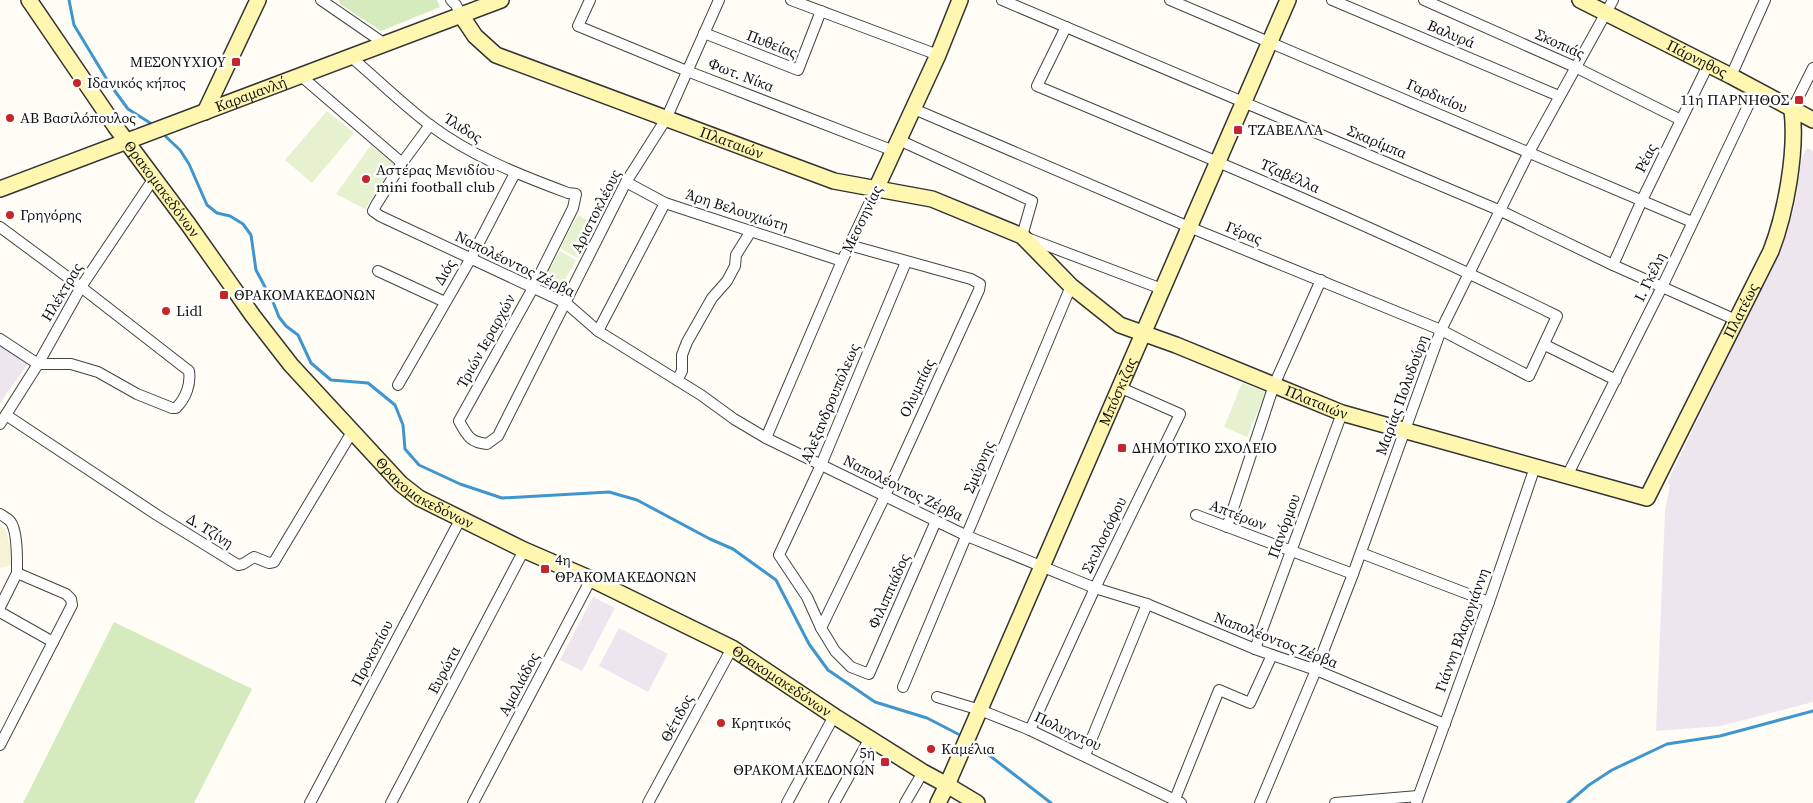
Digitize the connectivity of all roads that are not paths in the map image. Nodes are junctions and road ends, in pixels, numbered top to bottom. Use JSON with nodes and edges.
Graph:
{"nodes":[{"id":1,"x":29,"y":0,"type":"edge"},
{"id":2,"x":258,"y":0,"type":"edge"},
{"id":3,"x":321,"y":0,"type":"edge"},
{"id":4,"x":451,"y":0,"type":"edge"},
{"id":5,"x":501,"y":0,"type":"edge"},
{"id":6,"x":590,"y":0,"type":"edge"},
{"id":7,"x":719,"y":0,"type":"edge"},
{"id":8,"x":791,"y":0,"type":"edge"},
{"id":9,"x":960,"y":0,"type":"edge"},
{"id":10,"x":1002,"y":0,"type":"edge"},
{"id":11,"x":1170,"y":0,"type":"edge"},
{"id":12,"x":1288,"y":0,"type":"edge"},
{"id":13,"x":1332,"y":0,"type":"edge"},
{"id":14,"x":1424,"y":0,"type":"edge"},
{"id":15,"x":1580,"y":0,"type":"edge"},
{"id":16,"x":1765,"y":0,"type":"edge"},
{"id":17,"x":331,"y":3,"type":"edge"},
{"id":18,"x":1610,"y":6,"type":"edge"},
{"id":19,"x":821,"y":11,"type":"junction"},
{"id":20,"x":461,"y":15,"type":"junction"},
{"id":21,"x":1066,"y":27,"type":"junction"},
{"id":22,"x":704,"y":33,"type":"junction"},
{"id":23,"x":1270,"y":42,"type":"junction"},
{"id":24,"x":385,"y":44,"type":"junction"},
{"id":25,"x":938,"y":55,"type":"junction"},
{"id":26,"x":351,"y":57,"type":"junction"},
{"id":27,"x":1708,"y":65,"type":"junction"},
{"id":28,"x":1575,"y":67,"type":"junction"},
{"id":29,"x":1813,"y":68,"type":"edge"},
{"id":30,"x":687,"y":71,"type":"junction"},
{"id":31,"x":301,"y":76,"type":"junction"},
{"id":32,"x":1731,"y":76,"type":"junction"},
{"id":33,"x":1756,"y":89,"type":"junction"},
{"id":34,"x":1559,"y":96,"type":"junction"},
{"id":35,"x":1243,"y":102,"type":"junction"},
{"id":36,"x":914,"y":109,"type":"junction"},
{"id":37,"x":1792,"y":110,"type":"junction"},
{"id":38,"x":205,"y":112,"type":"junction"},
{"id":39,"x":666,"y":119,"type":"junction"},
{"id":40,"x":1681,"y":120,"type":"junction"},
{"id":41,"x":1813,"y":120,"type":"edge"},
{"id":42,"x":430,"y":125,"type":"junction"},
{"id":43,"x":127,"y":142,"type":"junction"},
{"id":44,"x":897,"y":145,"type":"junction"},
{"id":45,"x":1529,"y":152,"type":"junction"},
{"id":46,"x":1217,"y":161,"type":"junction"},
{"id":47,"x":402,"y":163,"type":"junction"},
{"id":48,"x":515,"y":173,"type":"junction"},
{"id":49,"x":154,"y":178,"type":"junction"},
{"id":50,"x":626,"y":182,"type":"junction"},
{"id":51,"x":0,"y":189,"type":"edge"},
{"id":52,"x":876,"y":189,"type":"junction"},
{"id":53,"x":576,"y":194,"type":"joint"},
{"id":54,"x":1642,"y":200,"type":"junction"},
{"id":55,"x":666,"y":203,"type":"junction"},
{"id":56,"x":1501,"y":210,"type":"junction"},
{"id":57,"x":1692,"y":222,"type":"junction"},
{"id":58,"x":0,"y":227,"type":"edge"},
{"id":59,"x":1189,"y":227,"type":"junction"},
{"id":60,"x":751,"y":231,"type":"junction"},
{"id":61,"x":1022,"y":236,"type":"junction"},
{"id":62,"x":849,"y":245,"type":"junction"},
{"id":63,"x":471,"y":258,"type":"junction"},
{"id":64,"x":842,"y":261,"type":"junction"},
{"id":65,"x":906,"y":262,"type":"junction"},
{"id":66,"x":1613,"y":265,"type":"junction"},
{"id":67,"x":378,"y":271,"type":"dead end"},
{"id":68,"x":1469,"y":272,"type":"junction"},
{"id":69,"x":1321,"y":280,"type":"junction"},
{"id":70,"x":1071,"y":286,"type":"junction"},
{"id":71,"x":81,"y":287,"type":"junction"},
{"id":72,"x":1662,"y":287,"type":"junction"},
{"id":73,"x":533,"y":288,"type":"junction"},
{"id":74,"x":1162,"y":289,"type":"junction"},
{"id":75,"x":445,"y":302,"type":"junction"},
{"id":76,"x":566,"y":303,"type":"junction"},
{"id":77,"x":1736,"y":320,"type":"junction"},
{"id":78,"x":1441,"y":330,"type":"junction"},
{"id":79,"x":598,"y":331,"type":"junction"},
{"id":80,"x":1142,"y":334,"type":"junction"},
{"id":81,"x":0,"y":339,"type":"edge"},
{"id":82,"x":1545,"y":344,"type":"junction"},
{"id":83,"x":38,"y":364,"type":"junction"},
{"id":84,"x":677,"y":380,"type":"junction"},
{"id":85,"x":1616,"y":380,"type":"junction"},
{"id":86,"x":398,"y":385,"type":"dead end"},
{"id":87,"x":1274,"y":385,"type":"junction"},
{"id":88,"x":1119,"y":387,"type":"junction"},
{"id":89,"x":1342,"y":412,"type":"junction"},
{"id":90,"x":3,"y":420,"type":"edge"},
{"id":91,"x":1405,"y":430,"type":"junction"},
{"id":92,"x":352,"y":432,"type":"junction"},
{"id":93,"x":498,"y":436,"type":"joint"},
{"id":94,"x":766,"y":438,"type":"junction"},
{"id":95,"x":821,"y":465,"type":"junction"},
{"id":96,"x":1535,"y":466,"type":"junction"},
{"id":97,"x":1567,"y":476,"type":"junction"},
{"id":98,"x":885,"y":496,"type":"junction"},
{"id":99,"x":1647,"y":498,"type":"joint"},
{"id":100,"x":0,"y":514,"type":"edge"},
{"id":101,"x":1196,"y":515,"type":"dead end"},
{"id":102,"x":461,"y":518,"type":"junction"},
{"id":103,"x":936,"y":521,"type":"junction"},
{"id":104,"x":1227,"y":527,"type":"junction"},
{"id":105,"x":967,"y":536,"type":"junction"},
{"id":106,"x":524,"y":550,"type":"junction"},
{"id":107,"x":1290,"y":551,"type":"junction"},
{"id":108,"x":1361,"y":553,"type":"junction"},
{"id":109,"x":1042,"y":566,"type":"junction"},
{"id":110,"x":17,"y":573,"type":"junction"},
{"id":111,"x":1354,"y":574,"type":"junction"},
{"id":112,"x":591,"y":579,"type":"junction"},
{"id":113,"x":1095,"y":588,"type":"junction"},
{"id":114,"x":1489,"y":602,"type":"junction"},
{"id":115,"x":1147,"y":604,"type":"junction"},
{"id":116,"x":0,"y":607,"type":"edge"},
{"id":117,"x":0,"y":612,"type":"edge"},
{"id":118,"x":822,"y":628,"type":"junction"},
{"id":119,"x":53,"y":642,"type":"junction"},
{"id":120,"x":732,"y":648,"type":"junction"},
{"id":121,"x":1255,"y":649,"type":"junction"},
{"id":122,"x":1272,"y":655,"type":"junction"},
{"id":123,"x":1316,"y":670,"type":"junction"},
{"id":124,"x":903,"y":687,"type":"dead end"},
{"id":125,"x":937,"y":697,"type":"dead end"},
{"id":126,"x":980,"y":710,"type":"junction"},
{"id":127,"x":834,"y":716,"type":"junction"},
{"id":128,"x":1445,"y":724,"type":"junction"},
{"id":129,"x":1030,"y":730,"type":"junction"},
{"id":130,"x":870,"y":738,"type":"junction"},
{"id":131,"x":0,"y":745,"type":"edge"},
{"id":132,"x":1084,"y":755,"type":"junction"},
{"id":133,"x":923,"y":772,"type":"junction"},
{"id":134,"x":947,"y":785,"type":"junction"},
{"id":135,"x":1417,"y":800,"type":"edge"},
{"id":136,"x":1178,"y":801,"type":"edge"},
{"id":137,"x":310,"y":803,"type":"edge"},
{"id":138,"x":391,"y":803,"type":"edge"},
{"id":139,"x":473,"y":803,"type":"edge"},
{"id":140,"x":648,"y":803,"type":"edge"},
{"id":141,"x":787,"y":803,"type":"edge"},
{"id":142,"x":834,"y":803,"type":"edge"},
{"id":143,"x":906,"y":803,"type":"edge"},
{"id":144,"x":938,"y":803,"type":"edge"},
{"id":145,"x":977,"y":803,"type":"edge"},
{"id":146,"x":1260,"y":803,"type":"edge"},
{"id":147,"x":1335,"y":803,"type":"edge"}],
"edges":[{"from":1,"to":43,"type":"street","name":"Θρακομακεδόνων"},
{"from":2,"to":38,"type":"street"},
{"from":3,"to":17,"type":"street"},
{"from":4,"to":20,"type":"street"},
{"from":5,"to":20,"type":"street","name":"Καραμανλή"},
{"from":6,"to":30,"type":"street","name":"Φωτ. Νίκα"},
{"from":7,"to":22,"type":"street","name":"Αριστοκλέους"},
{"from":8,"to":19,"type":"street"},
{"from":9,"to":25,"type":"street","name":"Μεσσηνίας"},
{"from":10,"to":21,"type":"street","name":"Σκαρίμπα"},
{"from":11,"to":23,"type":"street","name":"Γαρδικίου"},
{"from":12,"to":23,"type":"street","name":"Μπόσκιζας"},
{"from":13,"to":34,"type":"street","name":"Βαλυρά"},
{"from":14,"to":28,"type":"street","name":"Σκοπιάς"},
{"from":15,"to":18,"type":"street","name":"Πάρνηθος"},
{"from":16,"to":32,"type":"street"},
{"from":17,"to":24,"type":"street"},
{"from":18,"to":27,"type":"street","name":"Πάρνηθος"},
{"from":18,"to":28,"type":"street","name":"Μαρίας Πολυδούρη"},
{"from":19,"to":22,"type":"street","name":"Πυθείας"},
{"from":19,"to":25,"type":"street"},
{"from":20,"to":24,"type":"street","name":"Καραμανλή"},
{"from":20,"to":39,"type":"street","name":"Πλαταιών"},
{"from":21,"to":35,"type":"street","name":"Σκαρίμπα"},
{"from":21,"to":46,"type":"street","name":"Τζαβέλλα"},
{"from":22,"to":30,"type":"street","name":"Αριστοκλέους"},
{"from":23,"to":35,"type":"street","name":"Μπόσκιζας"},
{"from":23,"to":45,"type":"street","name":"Γαρδικίου"},
{"from":24,"to":26,"type":"street","name":"Καραμανλή"},
{"from":25,"to":36,"type":"street","name":"Μεσσηνίας"},
{"from":26,"to":31,"type":"street","name":"Καραμανλή"},
{"from":26,"to":42,"type":"street","name":"Ίλιδος"},
{"from":27,"to":32,"type":"street","name":"Πάρνηθος"},
{"from":27,"to":40,"type":"street","name":"Ρέας"},
{"from":28,"to":34,"type":"street","name":"Μαρίας Πολυδούρη"},
{"from":28,"to":40,"type":"street","name":"Σκοπιάς"},
{"from":29,"to":37,"type":"street"},
{"from":30,"to":39,"type":"street","name":"Αριστοκλέους"},
{"from":30,"to":44,"type":"street","name":"Φωτ. Νίκα"},
{"from":31,"to":38,"type":"street","name":"Καραμανλή"},
{"from":31,"to":47,"type":"street"},
{"from":32,"to":33,"type":"street","name":"Πάρνηθος"},
{"from":33,"to":37,"type":"street","name":"Πάρνηθος"},
{"from":33,"to":57,"type":"street","name":"Ι. Γκέλη"},
{"from":34,"to":45,"type":"street","name":"Μαρίας Πολυδούρη"},
{"from":35,"to":46,"type":"street","name":"Μπόσκιζας"},
{"from":35,"to":56,"type":"street","name":"Σκαρίμπα"},
{"from":36,"to":44,"type":"street","name":"Μεσσηνίας"},
{"from":36,"to":59,"type":"street","name":"Γέρας"},
{"from":37,"to":41,"type":"street","name":"Πάρνηθος"},
{"from":37,"to":77,"type":"street","name":"Πλατέως"},
{"from":38,"to":43,"type":"street","name":"Καραμανλή"},
{"from":39,"to":50,"type":"street","name":"Αριστοκλέους"},
{"from":39,"to":52,"type":"street","name":"Πλαταιών"},
{"from":40,"to":54,"type":"street","name":"Ρέας"},
{"from":42,"to":47,"type":"street"},
{"from":42,"to":48,"type":"street","name":"Ίλιδος"},
{"from":43,"to":49,"type":"street","name":"Θρακομακεδόνων"},
{"from":43,"to":51,"type":"street","name":"Καραμανλή"},
{"from":44,"to":52,"type":"street","name":"Μεσσηνίας"},
{"from":44,"to":61,"type":"street","name":"Φωτ. Νίκα"},
{"from":45,"to":54,"type":"street","name":"Γαρδικίου"},
{"from":45,"to":56,"type":"street","name":"Μαρίας Πολυδούρη"},
{"from":46,"to":59,"type":"street","name":"Μπόσκιζας"},
{"from":46,"to":68,"type":"street","name":"Τζαβέλλα"},
{"from":47,"to":63,"type":"street","name":"Ναπολέοντος Ζέρβα"},
{"from":48,"to":53,"type":"street","name":"Ίλιδος"},
{"from":48,"to":63,"type":"street","name":"Διός"},
{"from":49,"to":71,"type":"street","name":"Ηλέκτρας"},
{"from":49,"to":92,"type":"street","name":"Θρακομακεδόνων"},
{"from":50,"to":55,"type":"street","name":"Άρη Βελουχιώτη"},
{"from":50,"to":76,"type":"street","name":"Αριστοκλέους"},
{"from":52,"to":61,"type":"street","name":"Πλαταιών"},
{"from":52,"to":62,"type":"street","name":"Μεσσηνίας"},
{"from":53,"to":73,"type":"street","name":"Τριών Ιεραρχών"},
{"from":54,"to":57,"type":"street","name":"Γαρδικίου"},
{"from":54,"to":66,"type":"street","name":"Ρέας"},
{"from":55,"to":60,"type":"street","name":"Άρη Βελουχιώτη"},
{"from":55,"to":79,"type":"street"},
{"from":56,"to":66,"type":"street","name":"Σκαρίμπα"},
{"from":56,"to":68,"type":"street","name":"Μαρίας Πολυδούρη"},
{"from":57,"to":72,"type":"street","name":"Ι. Γκέλη"},
{"from":58,"to":71,"type":"street"},
{"from":59,"to":69,"type":"street","name":"Γέρας"},
{"from":59,"to":74,"type":"street","name":"Μπόσκιζας"},
{"from":60,"to":64,"type":"street","name":"Άρη Βελουχιώτη"},
{"from":60,"to":84,"type":"street"},
{"from":61,"to":70,"type":"street","name":"Πλαταιών"},
{"from":61,"to":74,"type":"street","name":"Πλαταιών"},
{"from":62,"to":64,"type":"street","name":"Μεσσηνίας"},
{"from":62,"to":65,"type":"street","name":"Ολυμπίας"},
{"from":63,"to":73,"type":"street","name":"Ναπολέοντος Ζέρβα"},
{"from":63,"to":75,"type":"street","name":"Διός"},
{"from":64,"to":94,"type":"street","name":"Μεσσηνίας"},
{"from":65,"to":95,"type":"street","name":"Αλεξανδρουπόλεως"},
{"from":65,"to":98,"type":"street","name":"Ολυμπίας"},
{"from":66,"to":72,"type":"street","name":"Σκαρίμπα"},
{"from":67,"to":75,"type":"street"},
{"from":68,"to":78,"type":"street","name":"Μαρίας Πολυδούρη"},
{"from":68,"to":82,"type":"street","name":"Τζαβέλλα"},
{"from":69,"to":78,"type":"street","name":"Γέρας"},
{"from":69,"to":87,"type":"street"},
{"from":70,"to":80,"type":"street","name":"Πλαταιών"},
{"from":70,"to":105,"type":"street","name":"Σμύρνης"},
{"from":71,"to":83,"type":"street","name":"Ηλέκτρας"},
{"from":71,"to":83,"type":"street"},
{"from":72,"to":77,"type":"street","name":"Σκαρίμπα"},
{"from":72,"to":85,"type":"street","name":"Ι. Γκέλη"},
{"from":73,"to":76,"type":"street","name":"Ναπολέοντος Ζέρβα"},
{"from":73,"to":93,"type":"street","name":"Τριών Ιεραρχών"},
{"from":74,"to":80,"type":"street","name":"Μπόσκιζας"},
{"from":75,"to":86,"type":"street","name":"Διός"},
{"from":76,"to":79,"type":"street","name":"Ναπολέοντος Ζέρβα"},
{"from":76,"to":93,"type":"street","name":"Αριστοκλέους"},
{"from":77,"to":99,"type":"street","name":"Πλατέως"},
{"from":78,"to":82,"type":"street","name":"Γέρας"},
{"from":78,"to":91,"type":"street","name":"Μαρίας Πολυδούρη"},
{"from":79,"to":84,"type":"street","name":"Ναπολέοντος Ζέρβα"},
{"from":80,"to":87,"type":"street","name":"Πλαταιών"},
{"from":80,"to":88,"type":"street","name":"Μπόσκιζας"},
{"from":81,"to":83,"type":"street"},
{"from":82,"to":85,"type":"street"},
{"from":83,"to":90,"type":"street","name":"Ηλέκτρας"},
{"from":84,"to":94,"type":"street","name":"Ναπολέοντος Ζέρβα"},
{"from":85,"to":97,"type":"street","name":"Ι. Γκέλη"},
{"from":87,"to":89,"type":"street","name":"Πλαταιών"},
{"from":87,"to":104,"type":"street"},
{"from":88,"to":109,"type":"street","name":"Μπόσκιζας"},
{"from":88,"to":113,"type":"street","name":"Σκυλοσόφου"},
{"from":89,"to":91,"type":"street","name":"Πλαταιών"},
{"from":89,"to":107,"type":"street","name":"Πανόρμου"},
{"from":90,"to":92,"type":"street","name":"Δ. Τζίνη"},
{"from":91,"to":96,"type":"street","name":"Πλαταιών"},
{"from":91,"to":108,"type":"street","name":"Μαρίας Πολυδούρη"},
{"from":92,"to":102,"type":"street","name":"Θρακομακεδόνων"},
{"from":94,"to":95,"type":"street","name":"Ναπολέοντος Ζέρβα"},
{"from":95,"to":98,"type":"street","name":"Ναπολέοντος Ζέρβα"},
{"from":95,"to":118,"type":"street","name":"Αλεξανδρουπόλεως"},
{"from":96,"to":97,"type":"street","name":"Πλαταιών"},
{"from":96,"to":114,"type":"street","name":"Γιάννη Βλαχογιάννη"},
{"from":97,"to":99,"type":"street","name":"Πλαταιών"},
{"from":98,"to":103,"type":"street","name":"Ναπολέοντος Ζέρβα"},
{"from":98,"to":118,"type":"street","name":"Ολυμπίας"},
{"from":100,"to":110,"type":"street"},
{"from":101,"to":104,"type":"street","name":"Απτέρων"},
{"from":102,"to":106,"type":"street","name":"Θρακομακεδόνων"},
{"from":102,"to":137,"type":"street","name":"Προκοπίου"},
{"from":103,"to":105,"type":"street","name":"Ναπολέοντος Ζέρβα"},
{"from":103,"to":118,"type":"street","name":"Φιλιππιάδος"},
{"from":104,"to":107,"type":"street","name":"Απτέρων"},
{"from":105,"to":109,"type":"street","name":"Ναπολέοντος Ζέρβα"},
{"from":105,"to":124,"type":"street","name":"Σμύρνης"},
{"from":106,"to":112,"type":"street","name":"Θρακομακεδόνων"},
{"from":106,"to":138,"type":"street","name":"Ευρώτα"},
{"from":107,"to":111,"type":"street","name":"Απτέρων"},
{"from":107,"to":121,"type":"street","name":"Πανόρμου"},
{"from":108,"to":111,"type":"street","name":"Μαρίας Πολυδούρη"},
{"from":108,"to":114,"type":"street"},
{"from":109,"to":113,"type":"street","name":"Ναπολέοντος Ζέρβα"},
{"from":109,"to":126,"type":"street","name":"Μπόσκιζας"},
{"from":110,"to":116,"type":"street"},
{"from":110,"to":119,"type":"street"},
{"from":111,"to":123,"type":"street","name":"Μαρίας Πολυδούρη"},
{"from":112,"to":120,"type":"street","name":"Θρακομακεδόνων"},
{"from":112,"to":139,"type":"street","name":"Αμαλιάδος"},
{"from":113,"to":115,"type":"street","name":"Ναπολέοντος Ζέρβα"},
{"from":113,"to":129,"type":"street","name":"Σκυλοσόφου"},
{"from":114,"to":128,"type":"street","name":"Γιάννη Βλαχογιάννη"},
{"from":115,"to":121,"type":"street","name":"Ναπολέοντος Ζέρβα"},
{"from":115,"to":132,"type":"street"},
{"from":117,"to":119,"type":"street"},
{"from":119,"to":131,"type":"street"},
{"from":120,"to":127,"type":"street","name":"Θρακομακεδόνων"},
{"from":120,"to":140,"type":"street","name":"Θέτιδος"},
{"from":121,"to":122,"type":"street","name":"Ναπολέοντος Ζέρβα"},
{"from":122,"to":123,"type":"street","name":"Ναπολέοντος Ζέρβα"},
{"from":122,"to":136,"type":"street"},
{"from":123,"to":128,"type":"street","name":"Ναπολέοντος Ζέρβα"},
{"from":123,"to":146,"type":"street","name":"Μαρίας Πολυδούρη"},
{"from":125,"to":126,"type":"street","name":"Πολυχντου"},
{"from":126,"to":129,"type":"street","name":"Πολυχντου"},
{"from":126,"to":134,"type":"street","name":"Μπόσκιζας"},
{"from":127,"to":130,"type":"street","name":"Θρακομακεδόνων"},
{"from":127,"to":141,"type":"street"},
{"from":128,"to":135,"type":"street","name":"Γιάννη Βλαχογιάννη"},
{"from":129,"to":132,"type":"street","name":"Πολυχντου"},
{"from":130,"to":133,"type":"street","name":"Θρακομακεδόνων"},
{"from":130,"to":142,"type":"street"},
{"from":132,"to":136,"type":"street","name":"Πολυχντου"},
{"from":133,"to":134,"type":"street","name":"Θρακομακεδόνων"},
{"from":133,"to":143,"type":"street"},
{"from":134,"to":144,"type":"street","name":"Μπόσκιζας"},
{"from":134,"to":145,"type":"street","name":"Θρακομακεδόνων"},
{"from":135,"to":147,"type":"street"}]}
